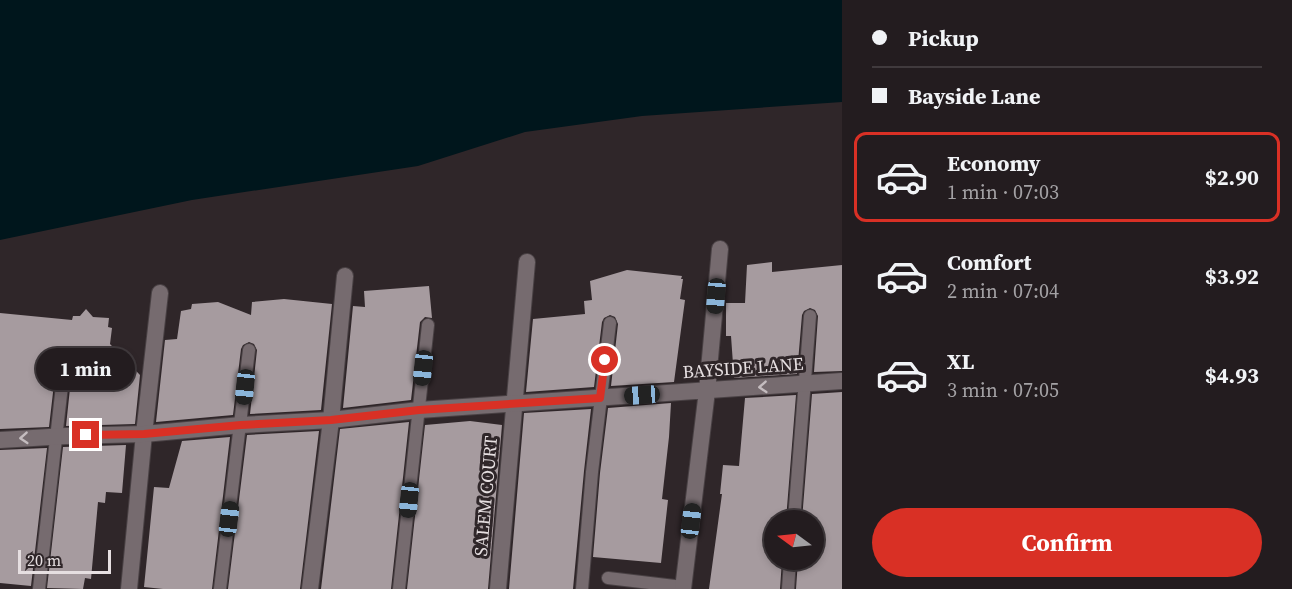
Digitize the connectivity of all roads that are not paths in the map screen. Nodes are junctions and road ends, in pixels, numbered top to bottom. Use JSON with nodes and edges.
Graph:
{"nodes":[{"id":1,"x":720,"y":249,"type":"dead end"},
{"id":2,"x":527,"y":262,"type":"dead end"},
{"id":3,"x":345,"y":276,"type":"dead end"},
{"id":4,"x":160,"y":293,"type":"dead end"},
{"id":5,"x":810,"y":316,"type":"dead end"},
{"id":6,"x":610,"y":323,"type":"dead end"},
{"id":7,"x":428,"y":325,"type":"dead end"},
{"id":8,"x":249,"y":350,"type":"dead end"},
{"id":9,"x":64,"y":359,"type":"dead end"},
{"id":10,"x":842,"y":381,"type":"edge"},
{"id":11,"x":805,"y":384,"type":"junction"},
{"id":12,"x":707,"y":391,"type":"junction"},
{"id":13,"x":600,"y":398,"type":"junction"},
{"id":14,"x":514,"y":403,"type":"junction"},
{"id":15,"x":419,"y":410,"type":"junction"},
{"id":16,"x":331,"y":420,"type":"junction"},
{"id":17,"x":241,"y":425,"type":"junction"},
{"id":18,"x":144,"y":434,"type":"junction"},
{"id":19,"x":56,"y":436,"type":"junction"},
{"id":20,"x":0,"y":440,"type":"edge"},
{"id":21,"x":795,"y":510,"type":"edge"},
{"id":22,"x":789,"y":570,"type":"edge"},
{"id":23,"x":608,"y":578,"type":"dead end"},
{"id":24,"x":683,"y":588,"type":"edge"},
{"id":25,"x":39,"y":589,"type":"edge"},
{"id":26,"x":129,"y":589,"type":"edge"},
{"id":27,"x":220,"y":589,"type":"edge"},
{"id":28,"x":310,"y":589,"type":"edge"},
{"id":29,"x":399,"y":589,"type":"edge"},
{"id":30,"x":498,"y":589,"type":"edge"},
{"id":31,"x":582,"y":589,"type":"edge"},
{"id":32,"x":788,"y":589,"type":"edge"}],
"edges":[{"from":1,"to":12,"type":"street"},
{"from":2,"to":14,"type":"street","name":"SALEM COURT"},
{"from":3,"to":16,"type":"street"},
{"from":4,"to":18,"type":"street"},
{"from":5,"to":11,"type":"lane"},
{"from":6,"to":13,"type":"lane"},
{"from":7,"to":15,"type":"lane"},
{"from":8,"to":17,"type":"lane"},
{"from":9,"to":19,"type":"lane"},
{"from":10,"to":11,"type":"street","name":"BAYSIDE LANE"},
{"from":11,"to":12,"type":"street","name":"BAYSIDE LANE","one_way":true},
{"from":11,"to":21,"type":"lane"},
{"from":12,"to":13,"type":"street","name":"BAYSIDE LANE"},
{"from":12,"to":24,"type":"street"},
{"from":13,"to":14,"type":"street","name":"BAYSIDE LANE"},
{"from":13,"to":31,"type":"lane"},
{"from":14,"to":15,"type":"street","name":"BAYSIDE LANE"},
{"from":14,"to":30,"type":"street","name":"SALEM COURT"},
{"from":15,"to":16,"type":"street","name":"BAYSIDE LANE"},
{"from":15,"to":29,"type":"lane"},
{"from":16,"to":17,"type":"street","name":"BAYSIDE LANE"},
{"from":16,"to":28,"type":"street"},
{"from":17,"to":18,"type":"street","name":"BAYSIDE LANE"},
{"from":17,"to":27,"type":"lane"},
{"from":18,"to":19,"type":"street","name":"BAYSIDE LANE"},
{"from":18,"to":26,"type":"street"},
{"from":19,"to":20,"type":"street","name":"BAYSIDE LANE","one_way":true},
{"from":19,"to":25,"type":"lane"},
{"from":22,"to":32,"type":"lane"},
{"from":23,"to":24,"type":"lane"}]}
